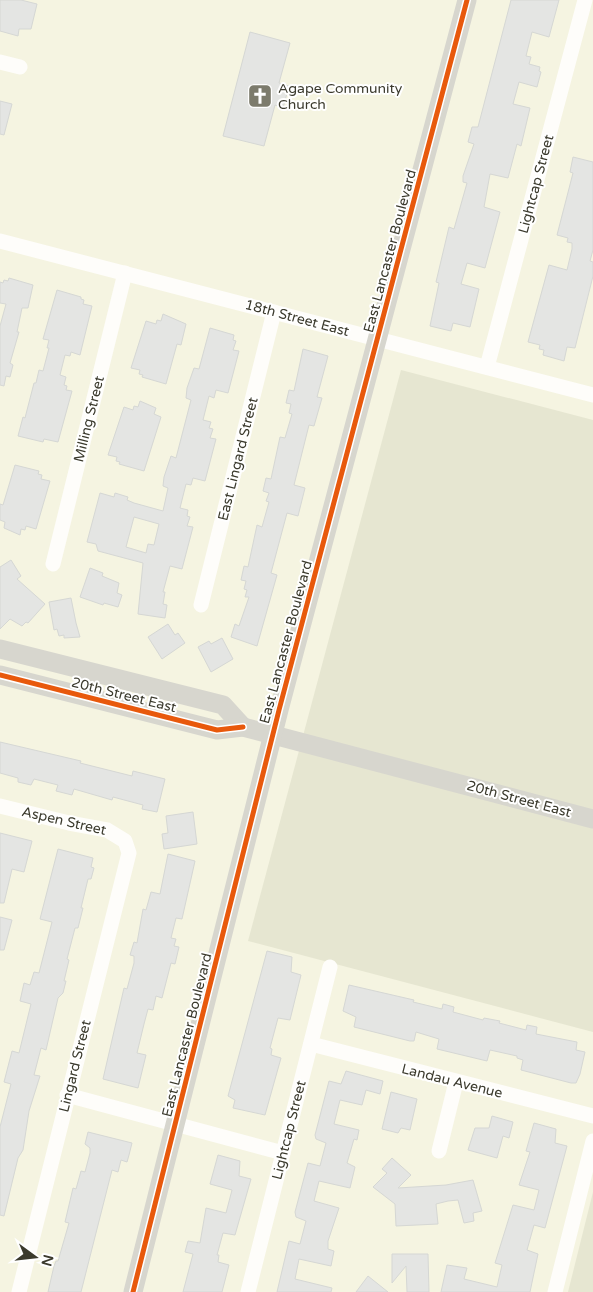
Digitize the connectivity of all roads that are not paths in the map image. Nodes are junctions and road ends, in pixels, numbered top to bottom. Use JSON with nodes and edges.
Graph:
{"nodes":[{"id":1,"x":466,"y":0,"type":"edge"},
{"id":2,"x":585,"y":0,"type":"edge"},
{"id":3,"x":0,"y":62,"type":"edge"},
{"id":4,"x":20,"y":67,"type":"dead end"},
{"id":5,"x":0,"y":241,"type":"edge"},
{"id":6,"x":125,"y":273,"type":"junction"},
{"id":7,"x":274,"y":312,"type":"junction"},
{"id":8,"x":378,"y":339,"type":"junction"},
{"id":9,"x":487,"y":367,"type":"junction"},
{"id":10,"x":593,"y":395,"type":"edge"},
{"id":11,"x":53,"y":564,"type":"dead end"},
{"id":12,"x":202,"y":606,"type":"dead end"},
{"id":13,"x":0,"y":649,"type":"edge"},
{"id":14,"x":0,"y":675,"type":"edge"},
{"id":15,"x":243,"y":727,"type":"junction"},
{"id":16,"x":273,"y":734,"type":"junction"},
{"id":17,"x":0,"y":806,"type":"edge"},
{"id":18,"x":593,"y":819,"type":"edge"},
{"id":19,"x":125,"y":842,"type":"joint"},
{"id":20,"x":330,"y":967,"type":"dead end"},
{"id":21,"x":311,"y":1044,"type":"junction"},
{"id":22,"x":456,"y":1082,"type":"junction"},
{"id":23,"x":67,"y":1095,"type":"junction"},
{"id":24,"x":593,"y":1116,"type":"edge"},
{"id":25,"x":176,"y":1125,"type":"junction"},
{"id":26,"x":593,"y":1141,"type":"edge"},
{"id":27,"x":439,"y":1151,"type":"dead end"},
{"id":28,"x":284,"y":1153,"type":"junction"},
{"id":29,"x":19,"y":1292,"type":"edge"},
{"id":30,"x":133,"y":1292,"type":"edge"},
{"id":31,"x":248,"y":1292,"type":"edge"},
{"id":32,"x":555,"y":1292,"type":"edge"}],
"edges":[{"from":1,"to":8,"type":"main road","name":"East Lancaster Boulevard"},
{"from":2,"to":9,"type":"street","name":"Lightcap Street"},
{"from":3,"to":4,"type":"street"},
{"from":5,"to":6,"type":"street","name":"18th Street East"},
{"from":6,"to":7,"type":"street","name":"18th Street East"},
{"from":6,"to":11,"type":"street","name":"Milling Street"},
{"from":7,"to":8,"type":"street","name":"18th Street East"},
{"from":7,"to":12,"type":"street","name":"East Lingard Street"},
{"from":8,"to":9,"type":"street","name":"18th Street East"},
{"from":8,"to":16,"type":"main road","name":"East Lancaster Boulevard"},
{"from":9,"to":10,"type":"street","name":"18th Street East"},
{"from":13,"to":15,"type":"main road","name":"20th Street East"},
{"from":14,"to":15,"type":"main road","name":"20th Street East"},
{"from":15,"to":16,"type":"main road","name":"20th Street East"},
{"from":16,"to":18,"type":"main road","name":"20th Street East"},
{"from":16,"to":25,"type":"main road","name":"East Lancaster Boulevard"},
{"from":17,"to":19,"type":"street","name":"Aspen Street"},
{"from":19,"to":23,"type":"street","name":"Lingard Street"},
{"from":20,"to":21,"type":"street","name":"Lightcap Street"},
{"from":21,"to":22,"type":"street","name":"Landau Avenue"},
{"from":21,"to":28,"type":"street","name":"Lightcap Street"},
{"from":22,"to":24,"type":"street","name":"Landau Avenue"},
{"from":22,"to":27,"type":"street"},
{"from":23,"to":25,"type":"street"},
{"from":23,"to":29,"type":"street","name":"Lingard Street"},
{"from":25,"to":28,"type":"street"},
{"from":25,"to":30,"type":"main road","name":"East Lancaster Boulevard"},
{"from":26,"to":32,"type":"street"},
{"from":28,"to":31,"type":"street","name":"Lightcap Street"}]}
